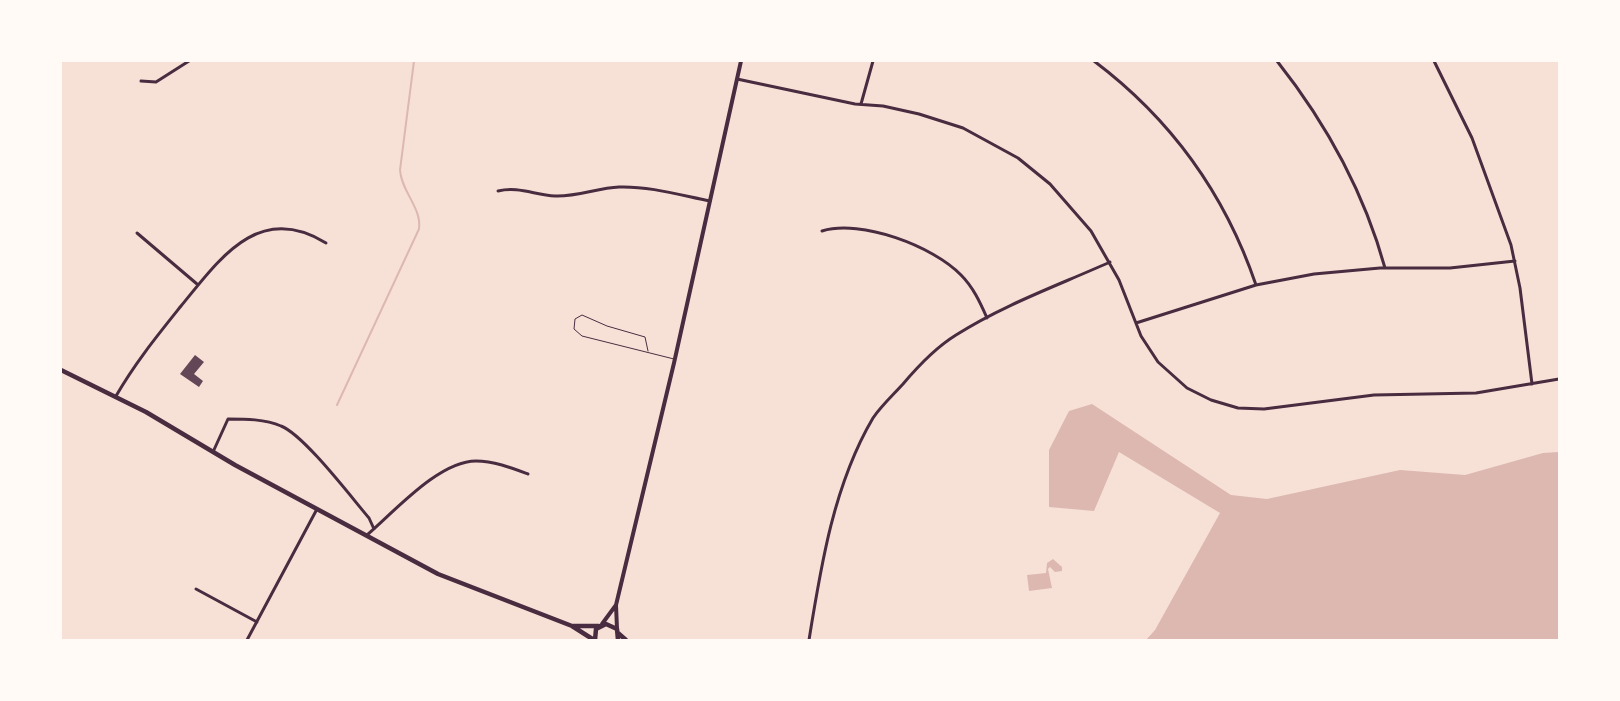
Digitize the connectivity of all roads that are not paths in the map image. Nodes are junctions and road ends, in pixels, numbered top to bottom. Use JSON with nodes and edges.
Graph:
{"nodes":[{"id":1,"x":189,"y":61,"type":"edge"},
{"id":2,"x":741,"y":61,"type":"edge"},
{"id":3,"x":872,"y":61,"type":"edge"},
{"id":4,"x":1094,"y":61,"type":"edge"},
{"id":5,"x":1277,"y":61,"type":"edge"},
{"id":6,"x":1434,"y":61,"type":"edge"},
{"id":7,"x":737,"y":79,"type":"junction"},
{"id":8,"x":141,"y":81,"type":"dead end"},
{"id":9,"x":861,"y":104,"type":"junction"},
{"id":10,"x":498,"y":191,"type":"dead end"},
{"id":11,"x":710,"y":200,"type":"junction"},
{"id":12,"x":822,"y":231,"type":"dead end"},
{"id":13,"x":137,"y":233,"type":"dead end"},
{"id":14,"x":326,"y":243,"type":"dead end"},
{"id":15,"x":1515,"y":261,"type":"junction"},
{"id":16,"x":1110,"y":262,"type":"junction"},
{"id":17,"x":1385,"y":268,"type":"junction"},
{"id":18,"x":198,"y":284,"type":"junction"},
{"id":19,"x":1256,"y":285,"type":"junction"},
{"id":20,"x":987,"y":318,"type":"junction"},
{"id":21,"x":1136,"y":323,"type":"junction"},
{"id":22,"x":648,"y":351,"type":"junction"},
{"id":23,"x":675,"y":359,"type":"junction"},
{"id":24,"x":61,"y":370,"type":"edge"},
{"id":25,"x":1559,"y":379,"type":"edge"},
{"id":26,"x":1532,"y":384,"type":"junction"},
{"id":27,"x":116,"y":396,"type":"junction"},
{"id":28,"x":213,"y":452,"type":"junction"},
{"id":29,"x":528,"y":474,"type":"dead end"},
{"id":30,"x":317,"y":509,"type":"junction"},
{"id":31,"x":374,"y":529,"type":"junction"},
{"id":32,"x":367,"y":535,"type":"junction"},
{"id":33,"x":196,"y":589,"type":"dead end"},
{"id":34,"x":616,"y":604,"type":"junction"},
{"id":35,"x":257,"y":622,"type":"junction"},
{"id":36,"x":600,"y":625,"type":"junction"},
{"id":37,"x":572,"y":626,"type":"junction"},
{"id":38,"x":618,"y":631,"type":"junction"},
{"id":39,"x":248,"y":640,"type":"edge"},
{"id":40,"x":594,"y":640,"type":"edge"},
{"id":41,"x":618,"y":640,"type":"edge"},
{"id":42,"x":626,"y":640,"type":"edge"},
{"id":43,"x":809,"y":640,"type":"edge"}],
"edges":[{"from":1,"to":8,"type":"street"},
{"from":2,"to":7,"type":"main road"},
{"from":3,"to":9,"type":"street"},
{"from":4,"to":19,"type":"street"},
{"from":5,"to":17,"type":"street"},
{"from":6,"to":15,"type":"street"},
{"from":7,"to":9,"type":"street"},
{"from":7,"to":11,"type":"main road"},
{"from":9,"to":16,"type":"street"},
{"from":10,"to":11,"type":"street"},
{"from":11,"to":23,"type":"main road"},
{"from":12,"to":20,"type":"street"},
{"from":13,"to":18,"type":"street"},
{"from":14,"to":18,"type":"street"},
{"from":15,"to":17,"type":"street"},
{"from":15,"to":26,"type":"street"},
{"from":16,"to":20,"type":"street"},
{"from":16,"to":21,"type":"street"},
{"from":17,"to":19,"type":"street"},
{"from":18,"to":27,"type":"street"},
{"from":19,"to":21,"type":"street"},
{"from":20,"to":43,"type":"street"},
{"from":21,"to":26,"type":"street"},
{"from":22,"to":22,"type":"lane"},
{"from":22,"to":23,"type":"lane"},
{"from":23,"to":34,"type":"main road"},
{"from":24,"to":27,"type":"main road"},
{"from":25,"to":26,"type":"street"},
{"from":27,"to":28,"type":"main road"},
{"from":28,"to":30,"type":"main road"},
{"from":28,"to":31,"type":"street"},
{"from":29,"to":31,"type":"street"},
{"from":30,"to":32,"type":"main road"},
{"from":30,"to":35,"type":"street"},
{"from":31,"to":32,"type":"street"},
{"from":32,"to":37,"type":"main road"},
{"from":33,"to":35,"type":"street"},
{"from":34,"to":36,"type":"main road"},
{"from":34,"to":38,"type":"main road"},
{"from":35,"to":39,"type":"street"},
{"from":36,"to":37,"type":"main road"},
{"from":36,"to":38,"type":"main road"},
{"from":36,"to":40,"type":"main road"},
{"from":37,"to":40,"type":"main road"},
{"from":38,"to":41,"type":"main road"},
{"from":38,"to":42,"type":"main road"}]}
